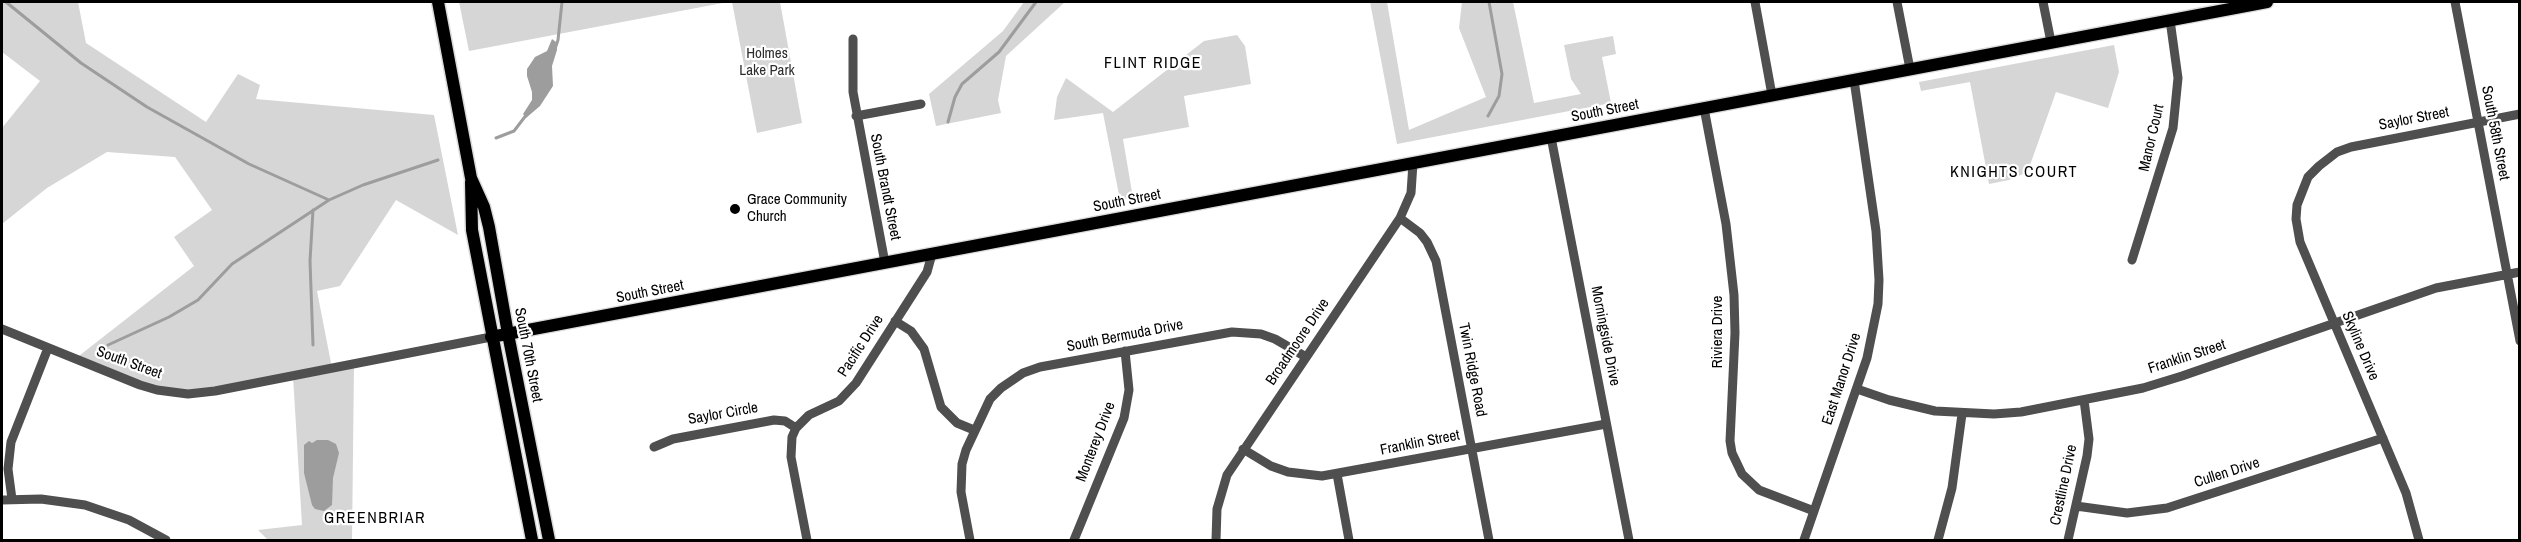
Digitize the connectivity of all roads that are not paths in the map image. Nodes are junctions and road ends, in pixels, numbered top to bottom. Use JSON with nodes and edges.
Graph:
{"nodes":[{"id":1,"x":438,"y":2,"type":"edge"},
{"id":2,"x":1755,"y":2,"type":"edge"},
{"id":3,"x":1897,"y":2,"type":"edge"},
{"id":4,"x":2043,"y":2,"type":"edge"},
{"id":5,"x":2267,"y":2,"type":"edge"},
{"id":6,"x":2455,"y":2,"type":"edge"},
{"id":7,"x":2170,"y":20,"type":"junction"},
{"id":8,"x":853,"y":39,"type":"dead end"},
{"id":9,"x":2051,"y":42,"type":"junction"},
{"id":10,"x":1910,"y":69,"type":"junction"},
{"id":11,"x":1854,"y":80,"type":"junction"},
{"id":12,"x":1772,"y":95,"type":"junction"},
{"id":13,"x":921,"y":104,"type":"dead end"},
{"id":14,"x":1704,"y":108,"type":"junction"},
{"id":15,"x":2520,"y":114,"type":"edge"},
{"id":16,"x":856,"y":117,"type":"junction"},
{"id":17,"x":2478,"y":122,"type":"junction"},
{"id":18,"x":1551,"y":137,"type":"junction"},
{"id":19,"x":1413,"y":163,"type":"junction"},
{"id":20,"x":2319,"y":166,"type":"joint"},
{"id":21,"x":471,"y":178,"type":"junction"},
{"id":22,"x":1400,"y":218,"type":"junction"},
{"id":23,"x":932,"y":254,"type":"junction"},
{"id":24,"x":2132,"y":260,"type":"dead end"},
{"id":25,"x":885,"y":263,"type":"junction"},
{"id":26,"x":2520,"y":272,"type":"edge"},
{"id":27,"x":2507,"y":274,"type":"junction"},
{"id":28,"x":895,"y":321,"type":"junction"},
{"id":29,"x":2334,"y":323,"type":"junction"},
{"id":30,"x":2,"y":329,"type":"edge"},
{"id":31,"x":508,"y":334,"type":"junction"},
{"id":32,"x":492,"y":337,"type":"junction"},
{"id":33,"x":2520,"y":341,"type":"edge"},
{"id":34,"x":48,"y":348,"type":"junction"},
{"id":35,"x":1125,"y":351,"type":"junction"},
{"id":36,"x":1306,"y":357,"type":"junction"},
{"id":37,"x":1857,"y":388,"type":"junction"},
{"id":38,"x":2084,"y":400,"type":"junction"},
{"id":39,"x":1962,"y":414,"type":"junction"},
{"id":40,"x":1606,"y":424,"type":"junction"},
{"id":41,"x":796,"y":428,"type":"junction"},
{"id":42,"x":974,"y":430,"type":"junction"},
{"id":43,"x":2383,"y":438,"type":"junction"},
{"id":44,"x":654,"y":447,"type":"dead end"},
{"id":45,"x":1243,"y":449,"type":"junction"},
{"id":46,"x":1472,"y":449,"type":"junction"},
{"id":47,"x":1337,"y":474,"type":"junction"},
{"id":48,"x":7,"y":500,"type":"edge"},
{"id":49,"x":2076,"y":506,"type":"junction"},
{"id":50,"x":1814,"y":511,"type":"junction"},
{"id":51,"x":166,"y":540,"type":"edge"},
{"id":52,"x":532,"y":540,"type":"edge"},
{"id":53,"x":549,"y":540,"type":"edge"},
{"id":54,"x":807,"y":540,"type":"edge"},
{"id":55,"x":970,"y":540,"type":"edge"},
{"id":56,"x":1074,"y":540,"type":"edge"},
{"id":57,"x":1216,"y":540,"type":"edge"},
{"id":58,"x":1349,"y":540,"type":"edge"},
{"id":59,"x":1489,"y":540,"type":"edge"},
{"id":60,"x":1629,"y":540,"type":"edge"},
{"id":61,"x":1804,"y":540,"type":"edge"},
{"id":62,"x":1938,"y":540,"type":"edge"},
{"id":63,"x":2068,"y":540,"type":"edge"},
{"id":64,"x":2419,"y":540,"type":"edge"}],
"edges":[{"from":1,"to":21,"type":"main road","name":"South 70th Street"},
{"from":2,"to":12,"type":"street"},
{"from":3,"to":10,"type":"street"},
{"from":4,"to":9,"type":"street"},
{"from":5,"to":7,"type":"main road","name":"South Street"},
{"from":6,"to":17,"type":"street","name":"South 58th Street"},
{"from":7,"to":9,"type":"main road","name":"South Street"},
{"from":7,"to":24,"type":"street","name":"Manor Court"},
{"from":8,"to":16,"type":"street","name":"South Brandt Street"},
{"from":9,"to":10,"type":"main road","name":"South Street"},
{"from":10,"to":11,"type":"main road","name":"South Street"},
{"from":11,"to":12,"type":"main road","name":"South Street"},
{"from":11,"to":37,"type":"street","name":"East Manor Drive"},
{"from":12,"to":14,"type":"main road","name":"South Street"},
{"from":13,"to":16,"type":"street"},
{"from":14,"to":18,"type":"main road","name":"South Street"},
{"from":14,"to":50,"type":"street","name":"Riviera Drive"},
{"from":15,"to":17,"type":"street","name":"Saylor Street"},
{"from":16,"to":25,"type":"street","name":"South Brandt Street"},
{"from":17,"to":20,"type":"street","name":"Saylor Street"},
{"from":17,"to":27,"type":"street","name":"South 58th Street"},
{"from":18,"to":19,"type":"main road","name":"South Street"},
{"from":18,"to":40,"type":"street","name":"Morningside Drive"},
{"from":19,"to":22,"type":"street","name":"Broadmoore Drive"},
{"from":19,"to":23,"type":"main road","name":"South Street"},
{"from":20,"to":29,"type":"street","name":"Skyline Drive"},
{"from":21,"to":31,"type":"main road","name":"South 70th Street"},
{"from":21,"to":32,"type":"main road","name":"South 70th Street"},
{"from":22,"to":36,"type":"street","name":"Broadmoore Drive"},
{"from":22,"to":46,"type":"street","name":"Twin Ridge Road"},
{"from":23,"to":25,"type":"main road","name":"South Street"},
{"from":23,"to":28,"type":"street","name":"Pacific Drive"},
{"from":25,"to":31,"type":"main road","name":"South Street"},
{"from":26,"to":27,"type":"street","name":"Franklin Street"},
{"from":27,"to":29,"type":"street","name":"Franklin Street"},
{"from":27,"to":33,"type":"street","name":"South 58th Street"},
{"from":28,"to":41,"type":"street","name":"Pacific Drive"},
{"from":28,"to":42,"type":"street"},
{"from":29,"to":38,"type":"street","name":"Franklin Street"},
{"from":29,"to":43,"type":"street","name":"Skyline Drive"},
{"from":30,"to":34,"type":"street","name":"South Street"},
{"from":31,"to":32,"type":"main road","name":"South Street"},
{"from":31,"to":53,"type":"main road","name":"South 70th Street"},
{"from":32,"to":34,"type":"street","name":"South Street"},
{"from":32,"to":52,"type":"main road","name":"South 70th Street"},
{"from":34,"to":48,"type":"street"},
{"from":35,"to":36,"type":"street","name":"South Bermuda Drive"},
{"from":35,"to":42,"type":"street","name":"South Bermuda Drive"},
{"from":35,"to":56,"type":"street","name":"Monterey Drive"},
{"from":36,"to":45,"type":"street","name":"Broadmoore Drive"},
{"from":37,"to":39,"type":"street","name":"Franklin Street"},
{"from":37,"to":50,"type":"street","name":"East Manor Drive"},
{"from":38,"to":39,"type":"street","name":"Franklin Street"},
{"from":38,"to":49,"type":"street","name":"Crestline Drive"},
{"from":39,"to":62,"type":"street"},
{"from":40,"to":46,"type":"street","name":"Franklin Street"},
{"from":40,"to":60,"type":"street","name":"Morningside Drive"},
{"from":41,"to":44,"type":"street","name":"Saylor Circle"},
{"from":41,"to":54,"type":"street"},
{"from":42,"to":55,"type":"street","name":"South Bermuda Drive"},
{"from":43,"to":49,"type":"street","name":"Cullen Drive"},
{"from":43,"to":64,"type":"street","name":"Skyline Drive"},
{"from":45,"to":47,"type":"street","name":"Franklin Street"},
{"from":45,"to":57,"type":"street","name":"Broadmoore Drive"},
{"from":46,"to":47,"type":"street","name":"Franklin Street"},
{"from":46,"to":59,"type":"street","name":"Twin Ridge Road"},
{"from":47,"to":58,"type":"street"},
{"from":48,"to":51,"type":"street"},
{"from":49,"to":63,"type":"street","name":"Crestline Drive"},
{"from":50,"to":61,"type":"street","name":"East Manor Drive"}]}
